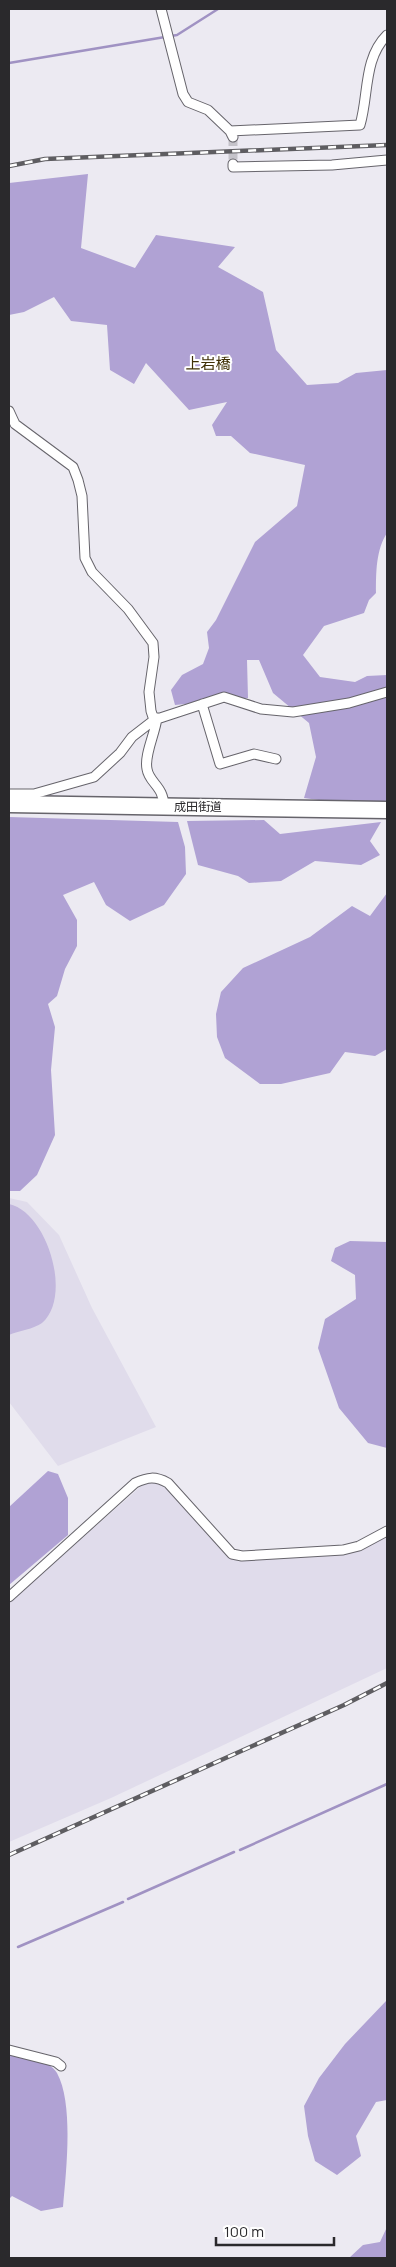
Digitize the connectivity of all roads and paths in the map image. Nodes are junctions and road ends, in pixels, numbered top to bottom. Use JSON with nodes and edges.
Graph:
{"nodes":[{"id":1,"x":161,"y":9,"type":"edge"},
{"id":2,"x":387,"y":35,"type":"edge"},
{"id":3,"x":387,"y":160,"type":"edge"},
{"id":4,"x":233,"y":164,"type":"dead end"},
{"id":5,"x":9,"y":411,"type":"edge"},
{"id":6,"x":387,"y":692,"type":"edge"},
{"id":7,"x":202,"y":704,"type":"junction"},
{"id":8,"x":156,"y":719,"type":"junction"},
{"id":9,"x":276,"y":759,"type":"dead end"},
{"id":10,"x":9,"y":794,"type":"edge"},
{"id":11,"x":9,"y":804,"type":"edge"},
{"id":12,"x":164,"y":807,"type":"junction"},
{"id":13,"x":387,"y":810,"type":"edge"},
{"id":14,"x":387,"y":1531,"type":"edge"},
{"id":15,"x":9,"y":1596,"type":"edge"},
{"id":16,"x":9,"y":2050,"type":"edge"},
{"id":17,"x":61,"y":2066,"type":"dead end"}],
"edges":[{"from":1,"to":2,"type":"street"},
{"from":3,"to":4,"type":"street"},
{"from":5,"to":8,"type":"street"},
{"from":6,"to":7,"type":"street"},
{"from":7,"to":8,"type":"street"},
{"from":7,"to":9,"type":"street"},
{"from":8,"to":10,"type":"street"},
{"from":8,"to":12,"type":"street"},
{"from":11,"to":12,"type":"highway","name":"成田街道"},
{"from":12,"to":13,"type":"highway","name":"成田街道"},
{"from":14,"to":15,"type":"street"},
{"from":16,"to":17,"type":"street"}]}
